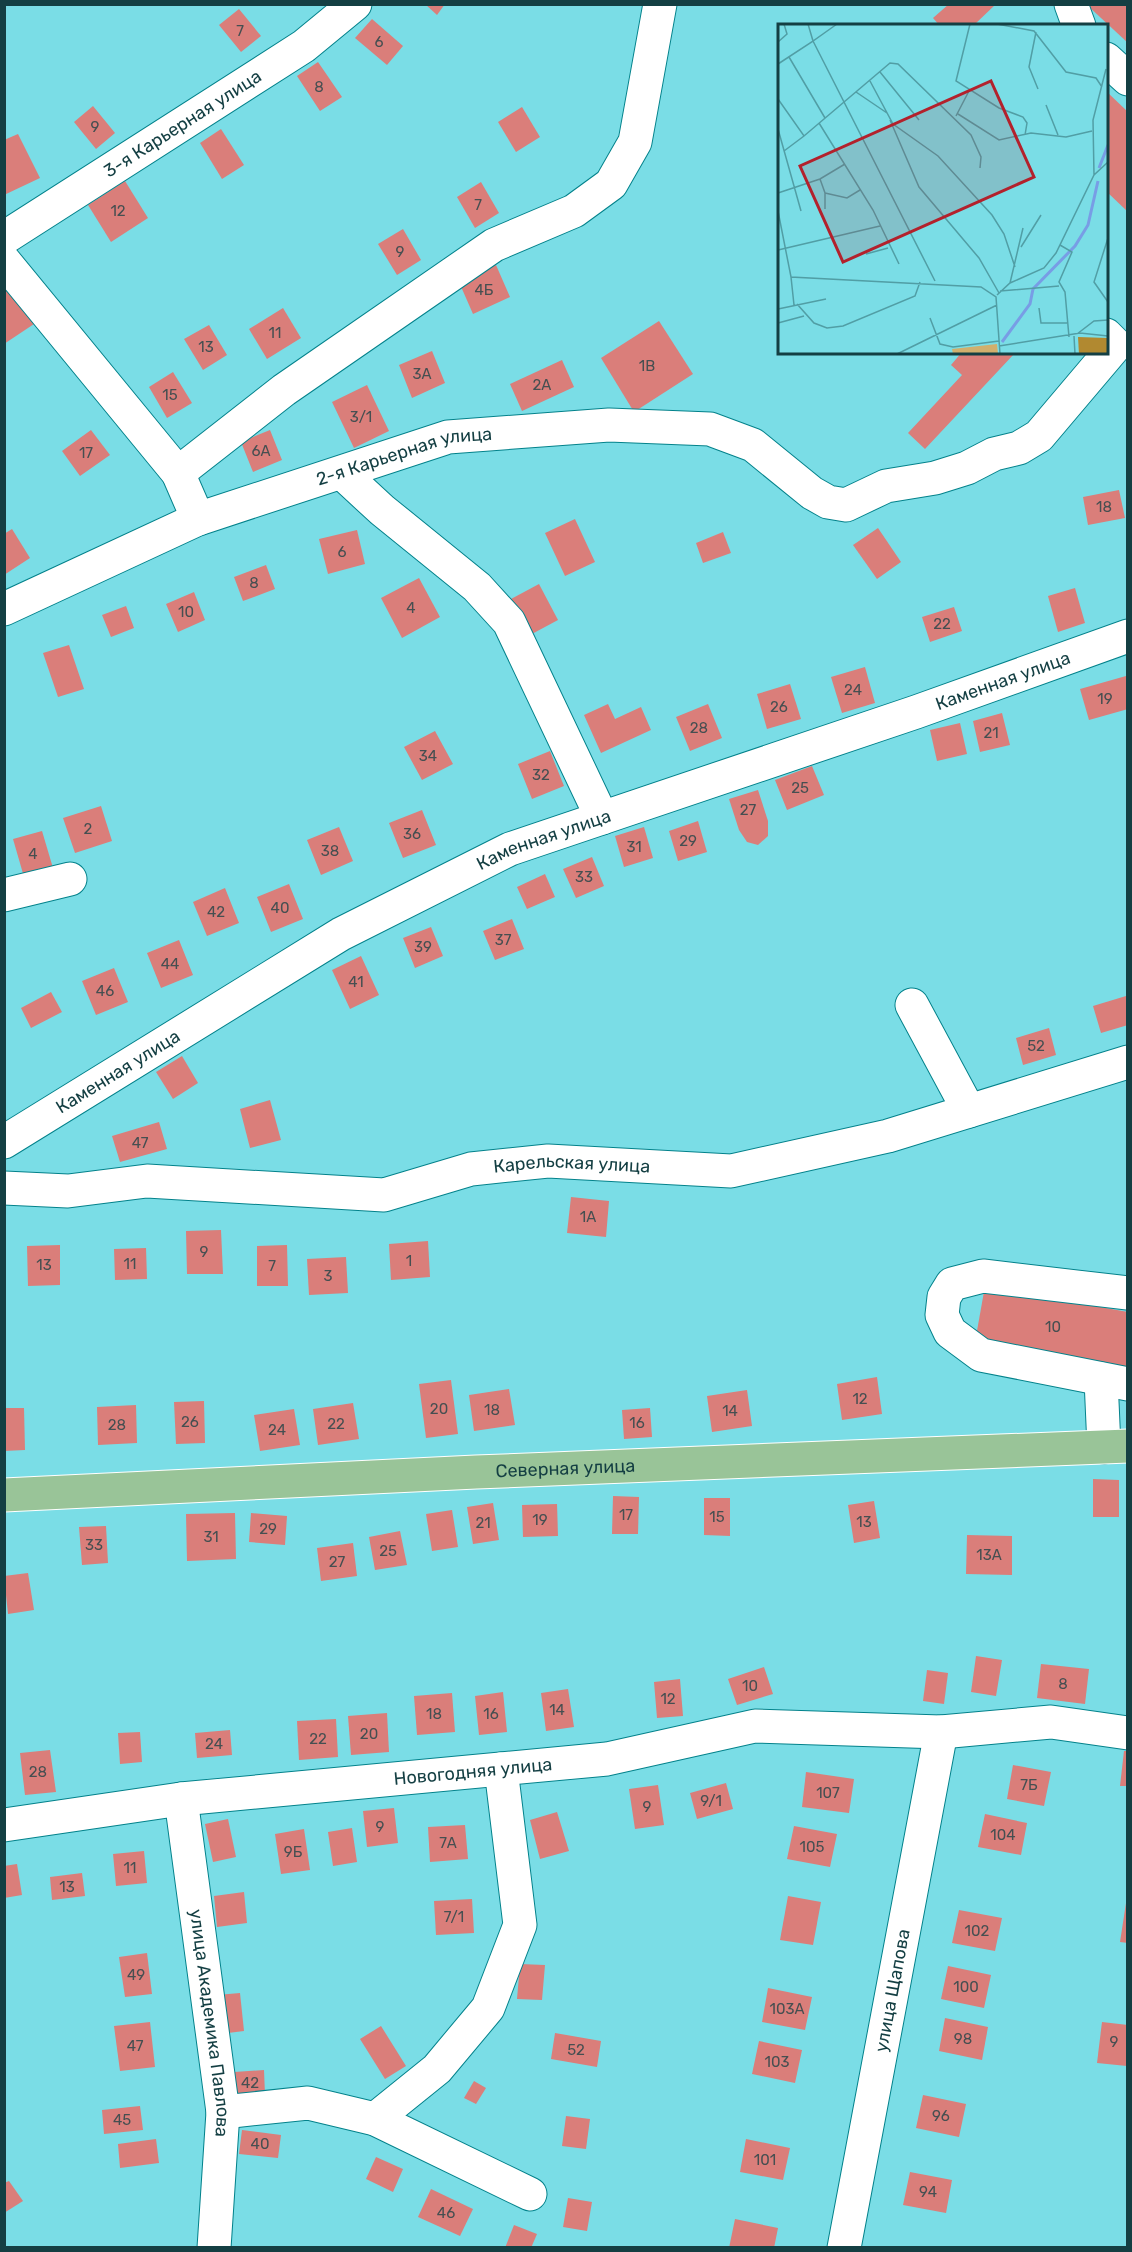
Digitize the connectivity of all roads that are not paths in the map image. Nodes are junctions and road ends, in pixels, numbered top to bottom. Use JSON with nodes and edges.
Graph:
{"nodes":[{"id":1,"x":355,"y":4,"type":"edge"},
{"id":2,"x":660,"y":4,"type":"edge"},
{"id":3,"x":1071,"y":4,"type":"edge"},
{"id":4,"x":1078,"y":24,"type":"edge"},
{"id":5,"x":1108,"y":60,"type":"edge"},
{"id":6,"x":1128,"y":79,"type":"edge"},
{"id":7,"x":4,"y":238,"type":"edge"},
{"id":8,"x":4,"y":261,"type":"edge"},
{"id":9,"x":1108,"y":336,"type":"edge"},
{"id":10,"x":342,"y":472,"type":"junction"},
{"id":11,"x":178,"y":473,"type":"junction"},
{"id":12,"x":198,"y":519,"type":"junction"},
{"id":13,"x":4,"y":609,"type":"edge"},
{"id":14,"x":1128,"y":636,"type":"edge"},
{"id":15,"x":602,"y":818,"type":"junction"},
{"id":16,"x":70,"y":879,"type":"dead end"},
{"id":17,"x":4,"y":895,"type":"edge"},
{"id":18,"x":912,"y":1005,"type":"dead end"},
{"id":19,"x":1128,"y":1062,"type":"edge"},
{"id":20,"x":969,"y":1111,"type":"junction"},
{"id":21,"x":4,"y":1142,"type":"edge"},
{"id":22,"x":4,"y":1188,"type":"edge"},
{"id":23,"x":1128,"y":1293,"type":"edge"},
{"id":24,"x":1114,"y":1382,"type":"edge"},
{"id":25,"x":1116,"y":1447,"type":"edge"},
{"id":26,"x":4,"y":1495,"type":"edge"},
{"id":27,"x":941,"y":1732,"type":"junction"},
{"id":28,"x":1128,"y":1733,"type":"edge"},
{"id":29,"x":501,"y":1769,"type":"junction"},
{"id":30,"x":181,"y":1799,"type":"junction"},
{"id":31,"x":4,"y":1825,"type":"edge"},
{"id":32,"x":222,"y":2112,"type":"junction"},
{"id":33,"x":375,"y":2119,"type":"junction"},
{"id":34,"x":530,"y":2194,"type":"dead end"},
{"id":35,"x":214,"y":2247,"type":"edge"},
{"id":36,"x":844,"y":2247,"type":"edge"}],
"edges":[{"from":1,"to":7,"type":"street","name":"3-я Карьерная улица"},
{"from":2,"to":11,"type":"street"},
{"from":3,"to":4,"type":"street"},
{"from":5,"to":6,"type":"street"},
{"from":8,"to":11,"type":"street"},
{"from":9,"to":10,"type":"street","name":"2-я Карьерная улица"},
{"from":10,"to":12,"type":"street","name":"2-я Карьерная улица"},
{"from":10,"to":15,"type":"street"},
{"from":11,"to":12,"type":"street"},
{"from":12,"to":13,"type":"street","name":"2-я Карьерная улица"},
{"from":14,"to":15,"type":"street","name":"Каменная улица"},
{"from":15,"to":21,"type":"street","name":"Каменная улица"},
{"from":16,"to":17,"type":"street"},
{"from":18,"to":20,"type":"street"},
{"from":19,"to":20,"type":"street","name":"Карельская улица"},
{"from":20,"to":22,"type":"street","name":"Карельская улица"},
{"from":23,"to":24,"type":"street"},
{"from":24,"to":25,"type":"street"},
{"from":25,"to":26,"type":"main road","name":"Северная улица"},
{"from":27,"to":28,"type":"street","name":"Новогодняя улица"},
{"from":27,"to":29,"type":"street","name":"Новогодняя улица"},
{"from":27,"to":36,"type":"street","name":"улица Щапова"},
{"from":29,"to":30,"type":"street","name":"Новогодняя улица"},
{"from":29,"to":33,"type":"street"},
{"from":30,"to":31,"type":"street","name":"Новогодняя улица"},
{"from":30,"to":32,"type":"street","name":"улица Академика Павлова"},
{"from":32,"to":33,"type":"street"},
{"from":32,"to":35,"type":"street","name":"улица Академика Павлова"},
{"from":33,"to":34,"type":"street"}]}
